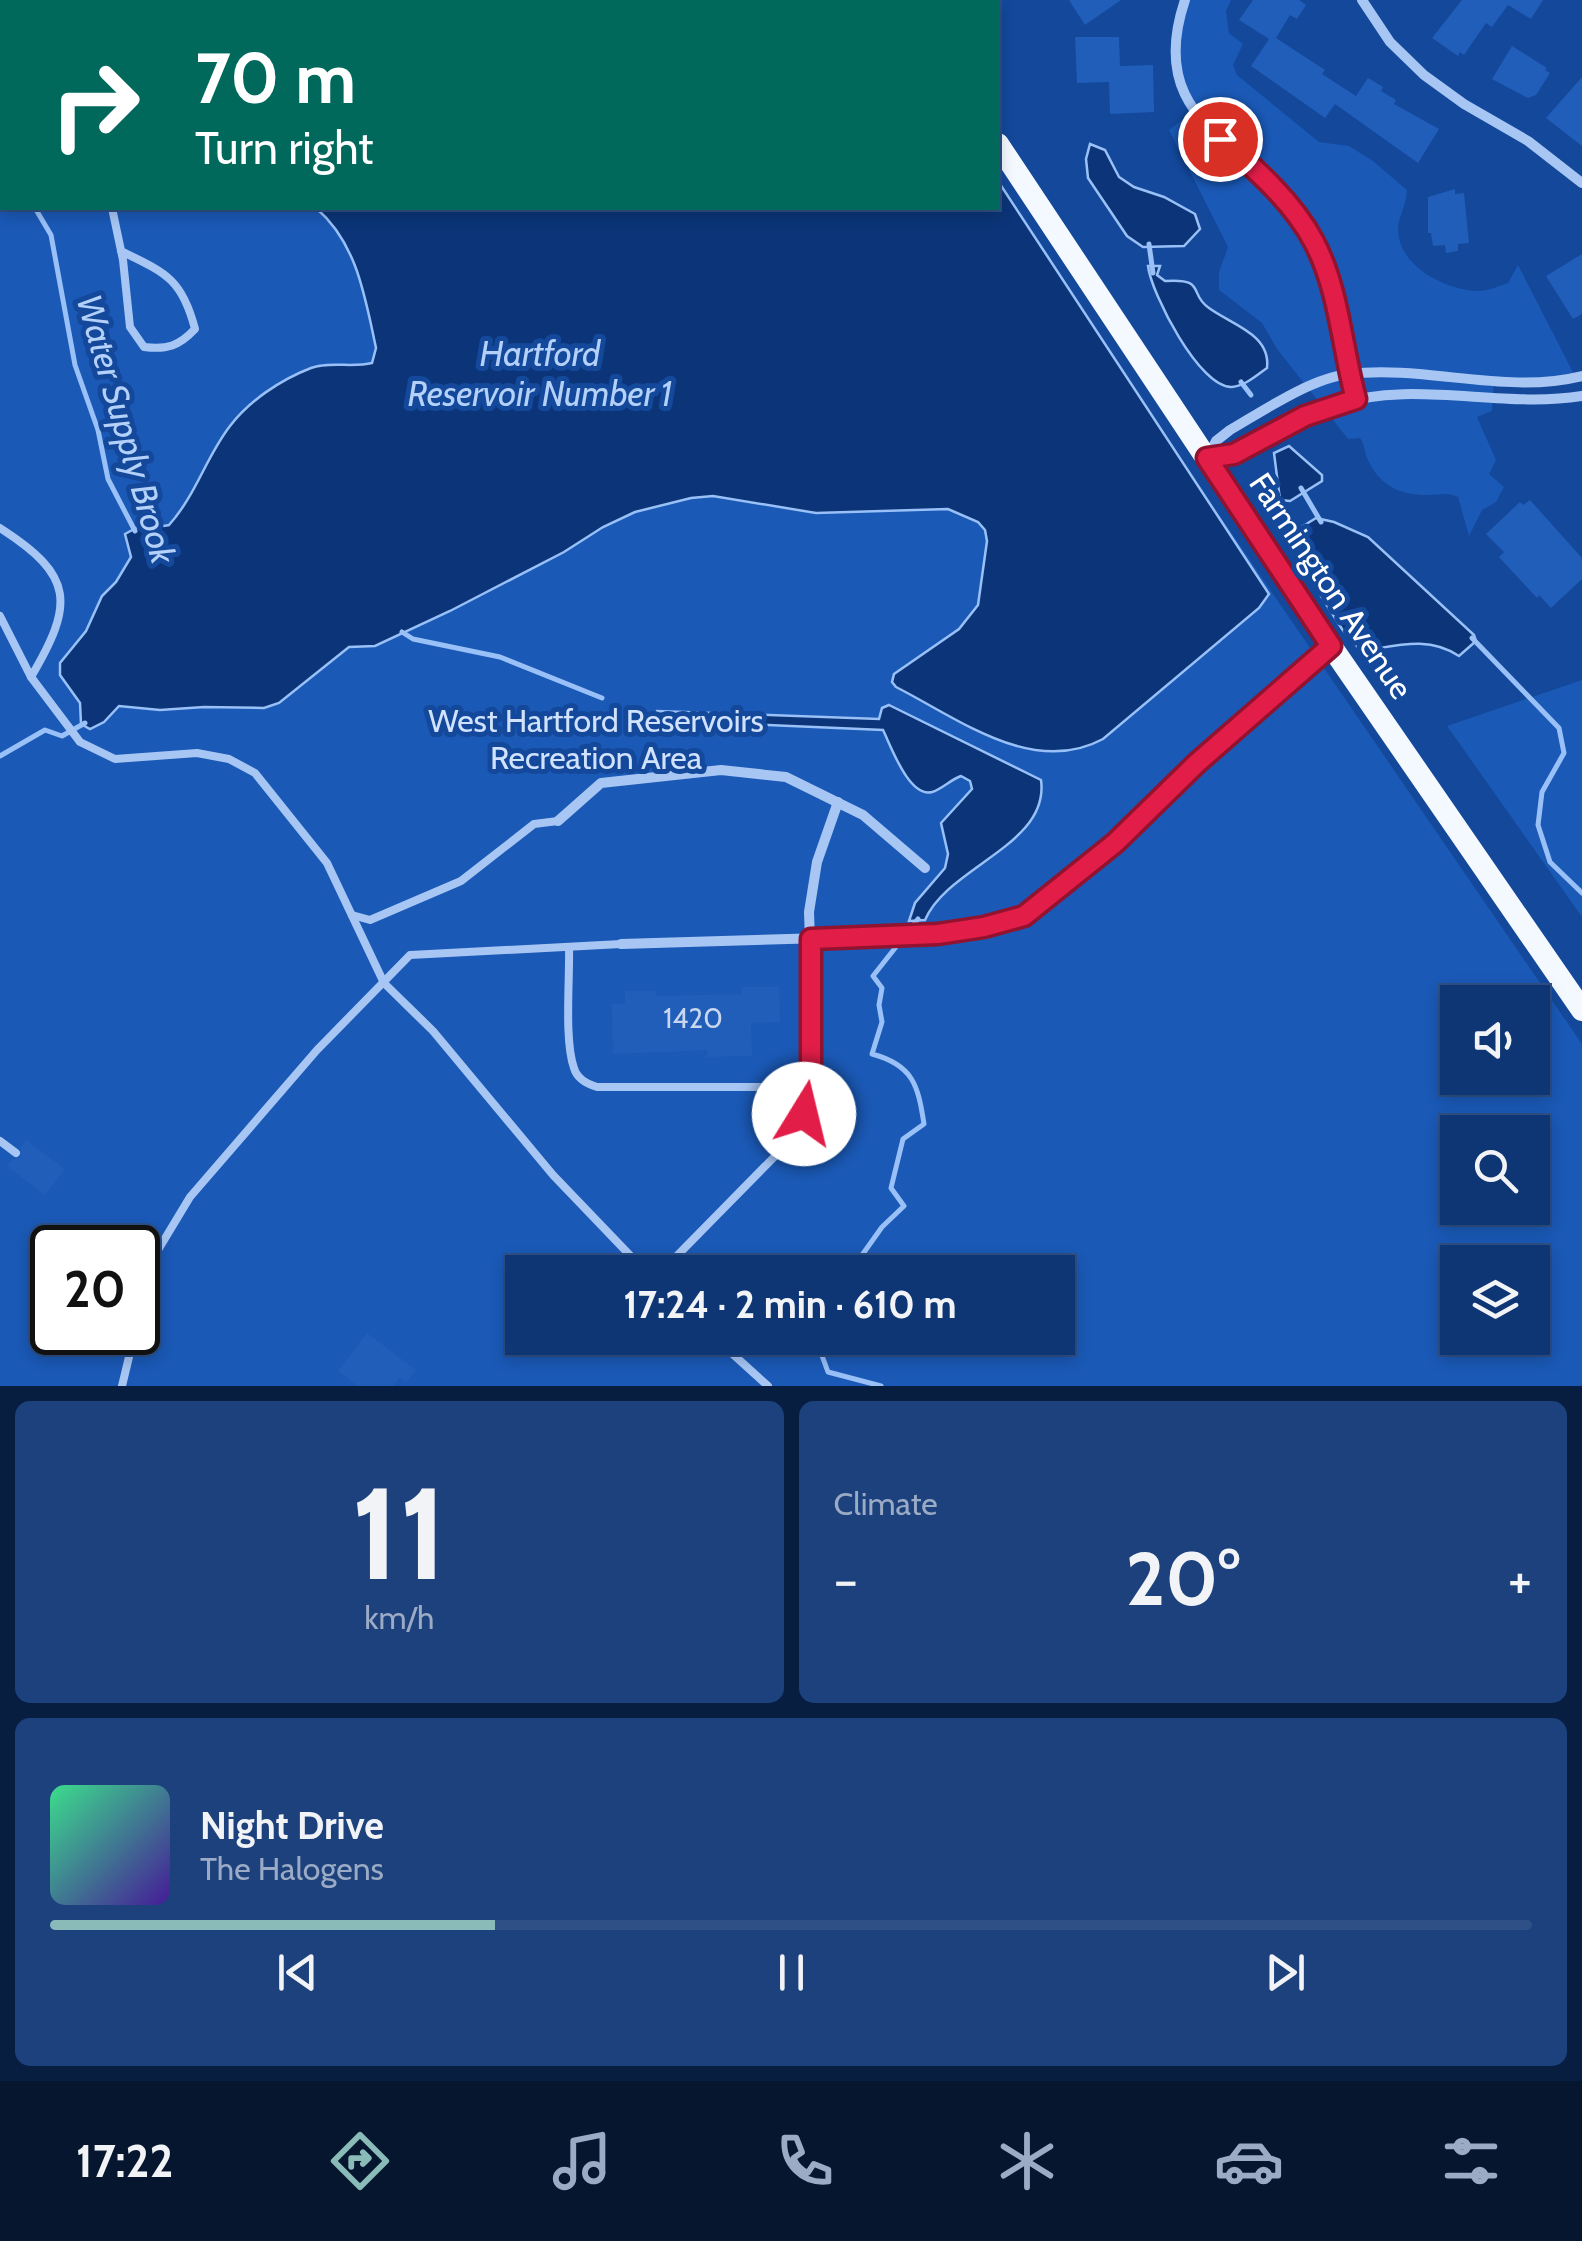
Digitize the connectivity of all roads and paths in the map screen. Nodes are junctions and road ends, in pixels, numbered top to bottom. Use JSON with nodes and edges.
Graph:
{"nodes":[{"id":1,"x":1185,"y":0,"type":"edge"},
{"id":2,"x":1362,"y":0,"type":"edge"},
{"id":3,"x":1000,"y":147,"type":"edge"},
{"id":4,"x":1582,"y":183,"type":"edge"},
{"id":5,"x":112,"y":210,"type":"edge"},
{"id":6,"x":121,"y":251,"type":"junction"},
{"id":7,"x":1349,"y":374,"type":"junction"},
{"id":8,"x":1582,"y":376,"type":"edge"},
{"id":9,"x":1582,"y":396,"type":"edge"},
{"id":10,"x":1356,"y":399,"type":"junction"},
{"id":11,"x":1207,"y":458,"type":"junction"},
{"id":12,"x":0,"y":528,"type":"edge"},
{"id":13,"x":0,"y":616,"type":"edge"},
{"id":14,"x":1331,"y":646,"type":"junction"},
{"id":15,"x":31,"y":677,"type":"junction"},
{"id":16,"x":838,"y":802,"type":"junction"},
{"id":17,"x":558,"y":821,"type":"joint"},
{"id":18,"x":925,"y":868,"type":"dead end"},
{"id":19,"x":351,"y":914,"type":"junction"},
{"id":20,"x":913,"y":935,"type":"joint"},
{"id":21,"x":894,"y":936,"type":"joint"},
{"id":22,"x":811,"y":939,"type":"junction"},
{"id":23,"x":621,"y":944,"type":"joint"},
{"id":24,"x":569,"y":947,"type":"junction"},
{"id":25,"x":384,"y":983,"type":"junction"},
{"id":26,"x":1582,"y":1010,"type":"edge"},
{"id":27,"x":814,"y":1025,"type":"joint"},
{"id":28,"x":811,"y":1087,"type":"junction"},
{"id":29,"x":0,"y":1140,"type":"edge"},
{"id":30,"x":16,"y":1153,"type":"dead end"},
{"id":31,"x":160,"y":1245,"type":"edge"},
{"id":32,"x":630,"y":1255,"type":"edge"},
{"id":33,"x":678,"y":1255,"type":"edge"},
{"id":34,"x":129,"y":1355,"type":"edge"},
{"id":35,"x":734,"y":1355,"type":"edge"},
{"id":36,"x":122,"y":1386,"type":"edge"},
{"id":37,"x":768,"y":1386,"type":"edge"}],
"edges":[{"from":1,"to":7,"type":"street"},
{"from":2,"to":4,"type":"street"},
{"from":3,"to":11,"type":"main road","name":"Farmington Avenue"},
{"from":5,"to":6,"type":"lane"},
{"from":6,"to":6,"type":"lane"},
{"from":7,"to":8,"type":"street"},
{"from":7,"to":10,"type":"street"},
{"from":7,"to":11,"type":"street"},
{"from":9,"to":10,"type":"street"},
{"from":10,"to":11,"type":"street"},
{"from":11,"to":14,"type":"main road","name":"Farmington Avenue"},
{"from":12,"to":15,"type":"lane"},
{"from":13,"to":15,"type":"lane"},
{"from":14,"to":20,"type":"street"},
{"from":14,"to":26,"type":"main road","name":"Farmington Avenue"},
{"from":15,"to":19,"type":"lane"},
{"from":16,"to":17,"type":"street"},
{"from":16,"to":18,"type":"street"},
{"from":16,"to":22,"type":"street"},
{"from":17,"to":19,"type":"lane"},
{"from":19,"to":25,"type":"lane"},
{"from":20,"to":21,"type":"lane"},
{"from":21,"to":22,"type":"street"},
{"from":22,"to":23,"type":"street"},
{"from":22,"to":27,"type":"street"},
{"from":23,"to":24,"type":"lane"},
{"from":24,"to":25,"type":"lane"},
{"from":24,"to":28,"type":"lane"},
{"from":25,"to":31,"type":"lane"},
{"from":25,"to":32,"type":"lane"},
{"from":27,"to":28,"type":"lane"},
{"from":28,"to":33,"type":"lane"},
{"from":29,"to":30,"type":"lane"},
{"from":34,"to":36,"type":"lane"},
{"from":35,"to":37,"type":"lane"}]}
